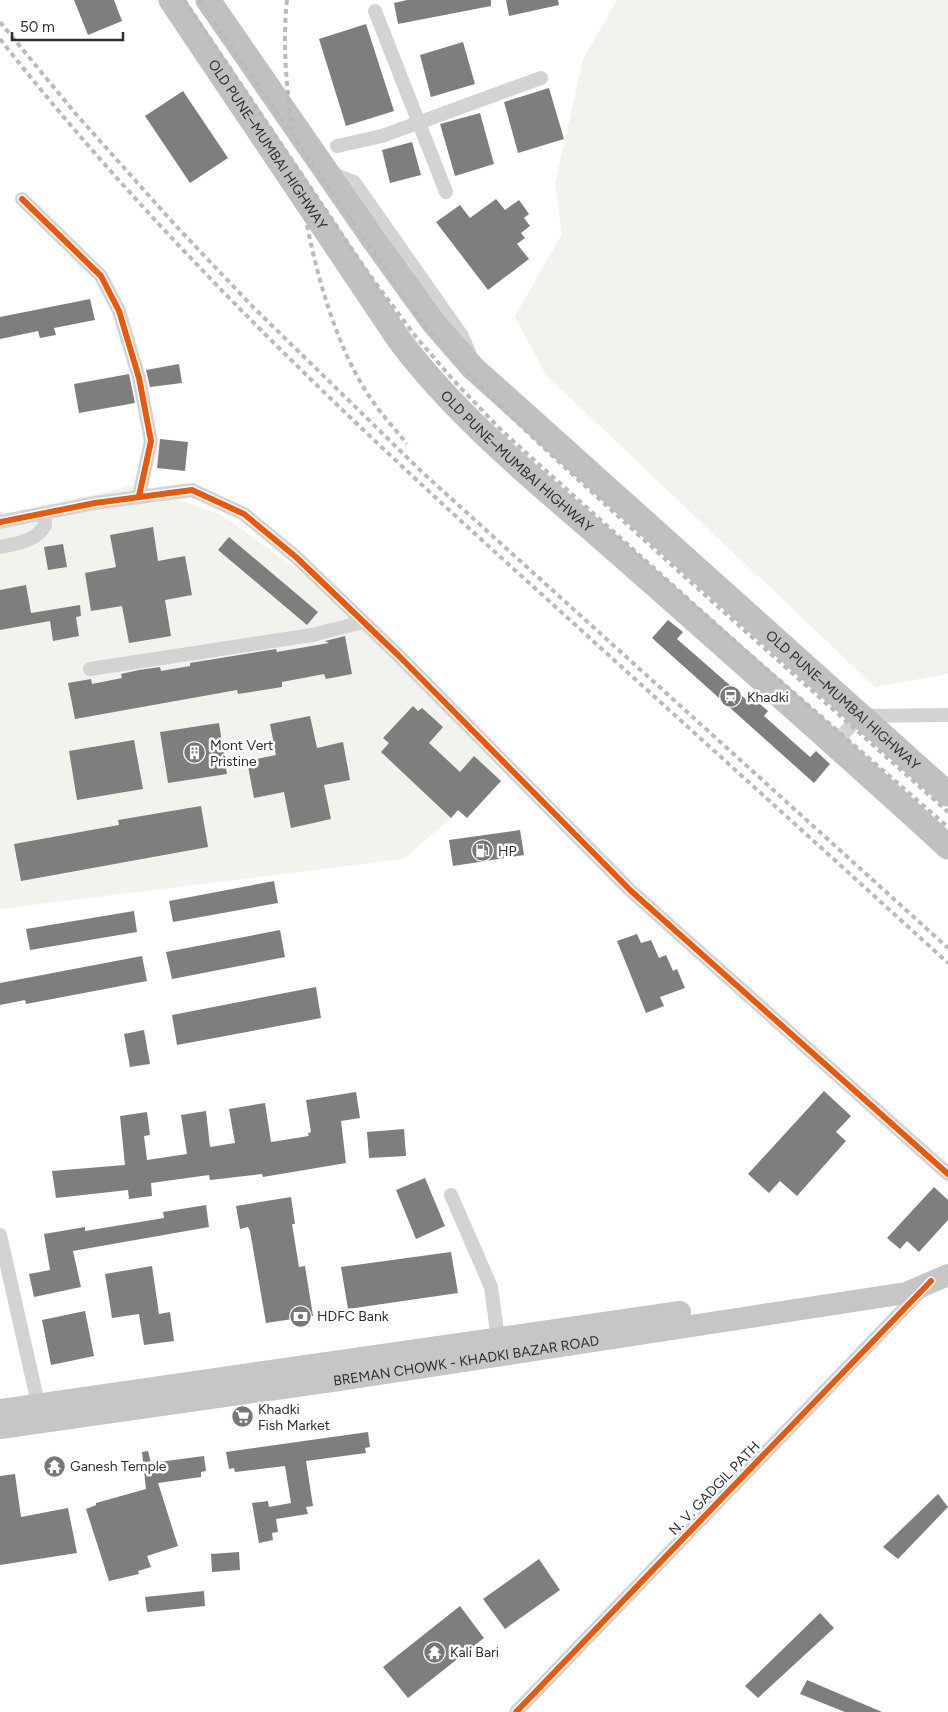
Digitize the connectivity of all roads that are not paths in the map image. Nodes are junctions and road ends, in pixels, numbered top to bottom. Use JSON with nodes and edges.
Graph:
{"nodes":[{"id":1,"x":170,"y":0,"type":"edge"},
{"id":2,"x":208,"y":0,"type":"edge"},
{"id":3,"x":375,"y":11,"type":"dead end"},
{"id":4,"x":541,"y":78,"type":"dead end"},
{"id":5,"x":291,"y":117,"type":"junction"},
{"id":6,"x":419,"y":122,"type":"junction"},
{"id":7,"x":262,"y":135,"type":"junction"},
{"id":8,"x":337,"y":146,"type":"dead end"},
{"id":9,"x":446,"y":192,"type":"dead end"},
{"id":10,"x":22,"y":199,"type":"dead end"},
{"id":11,"x":140,"y":496,"type":"junction"},
{"id":12,"x":44,"y":513,"type":"junction"},
{"id":13,"x":0,"y":522,"type":"edge"},
{"id":14,"x":0,"y":547,"type":"edge"},
{"id":15,"x":363,"y":622,"type":"junction"},
{"id":16,"x":90,"y":669,"type":"dead end"},
{"id":17,"x":948,"y":715,"type":"edge"},
{"id":18,"x":860,"y":716,"type":"junction"},
{"id":19,"x":834,"y":743,"type":"junction"},
{"id":20,"x":948,"y":794,"type":"edge"},
{"id":21,"x":948,"y":847,"type":"edge"},
{"id":22,"x":948,"y":1174,"type":"edge"},
{"id":23,"x":451,"y":1195,"type":"dead end"},
{"id":24,"x":0,"y":1235,"type":"edge"},
{"id":25,"x":940,"y":1278,"type":"edge"},
{"id":26,"x":498,"y":1339,"type":"junction"},
{"id":27,"x":0,"y":1410,"type":"edge"},
{"id":28,"x":41,"y":1413,"type":"junction"},
{"id":29,"x":0,"y":1428,"type":"edge"},
{"id":30,"x":516,"y":1712,"type":"edge"}],
"edges":[{"from":1,"to":7,"type":"highway","name":"OLD PUNE–MUMBAI HIGHWAY"},
{"from":2,"to":5,"type":"highway","name":"OLD PUNE–MUMBAI HIGHWAY"},
{"from":3,"to":6,"type":"street"},
{"from":4,"to":6,"type":"street"},
{"from":5,"to":7,"type":"highway"},
{"from":5,"to":18,"type":"highway","name":"OLD PUNE–MUMBAI HIGHWAY"},
{"from":6,"to":8,"type":"street"},
{"from":6,"to":9,"type":"street"},
{"from":7,"to":19,"type":"highway","name":"OLD PUNE–MUMBAI HIGHWAY"},
{"from":10,"to":11,"type":"street"},
{"from":11,"to":12,"type":"street"},
{"from":11,"to":15,"type":"street"},
{"from":12,"to":13,"type":"street"},
{"from":12,"to":14,"type":"street"},
{"from":15,"to":16,"type":"street"},
{"from":15,"to":22,"type":"street"},
{"from":17,"to":18,"type":"street"},
{"from":18,"to":19,"type":"street"},
{"from":18,"to":20,"type":"highway","name":"OLD PUNE–MUMBAI HIGHWAY"},
{"from":19,"to":21,"type":"highway","name":"OLD PUNE–MUMBAI HIGHWAY"},
{"from":23,"to":26,"type":"street"},
{"from":24,"to":28,"type":"street"},
{"from":25,"to":26,"type":"main road","name":"BREMAN CHOWK - KHADKI BAZAR ROAD"},
{"from":25,"to":28,"type":"main road","name":"BREMAN CHOWK - KHADKI BAZAR ROAD"},
{"from":25,"to":30,"type":"street","name":"N. V. GADGIL PATH"},
{"from":26,"to":28,"type":"main road","name":"BREMAN CHOWK - KHADKI BAZAR ROAD"},
{"from":27,"to":28,"type":"main road","name":"BREMAN CHOWK - KHADKI BAZAR ROAD"},
{"from":28,"to":29,"type":"main road","name":"BREMAN CHOWK - KHADKI BAZAR ROAD"}]}
